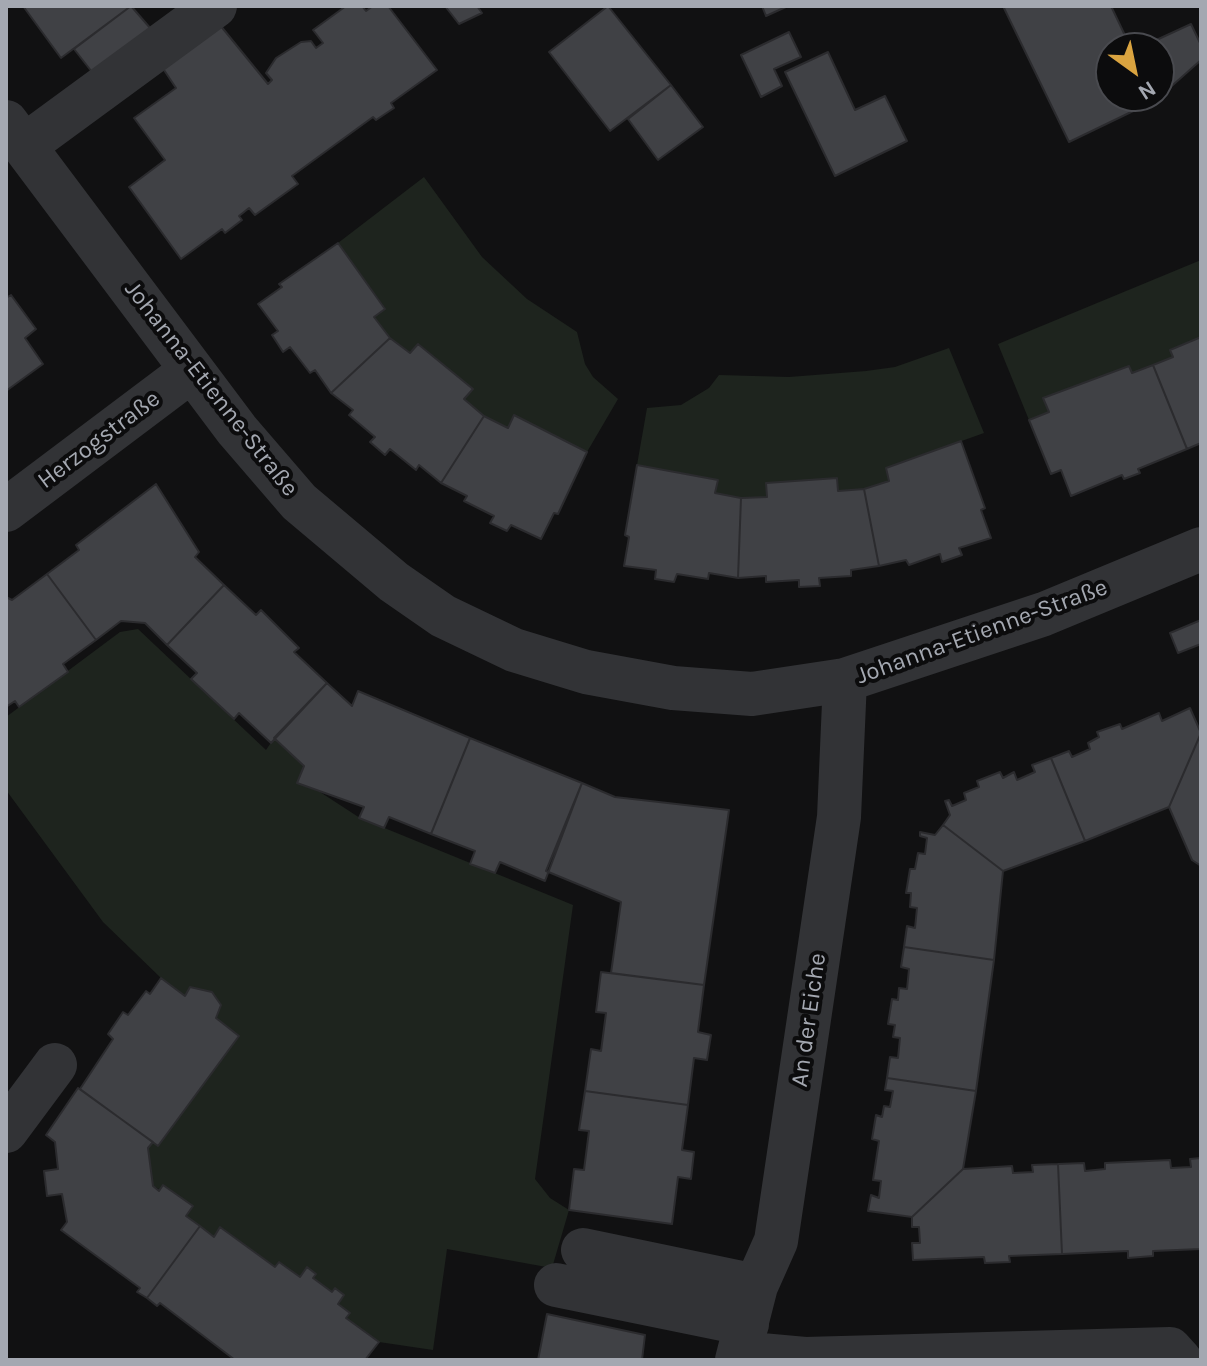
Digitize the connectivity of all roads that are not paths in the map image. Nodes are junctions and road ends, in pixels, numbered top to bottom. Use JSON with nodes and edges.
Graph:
{"nodes":[{"id":1,"x":215,"y":6,"type":"edge"},
{"id":2,"x":15,"y":134,"type":"edge"},
{"id":3,"x":192,"y":370,"type":"junction"},
{"id":4,"x":6,"y":510,"type":"edge"},
{"id":5,"x":1201,"y":549,"type":"edge"},
{"id":6,"x":845,"y":680,"type":"junction"},
{"id":7,"x":55,"y":1065,"type":"dead end"},
{"id":8,"x":6,"y":1131,"type":"edge"},
{"id":9,"x":583,"y":1250,"type":"dead end"},
{"id":10,"x":556,"y":1285,"type":"dead end"},
{"id":11,"x":745,"y":1331,"type":"edge"},
{"id":12,"x":1175,"y":1354,"type":"edge"},
{"id":13,"x":1059,"y":1356,"type":"edge"}],
"edges":[{"from":1,"to":2,"type":"street","name":"Johanna-Etienne-Straße"},
{"from":2,"to":3,"type":"street","name":"Johanna-Etienne-Straße"},
{"from":3,"to":4,"type":"street","name":"Herzogstraße"},
{"from":3,"to":6,"type":"street","name":"Johanna-Etienne-Straße"},
{"from":5,"to":6,"type":"street","name":"Johanna-Etienne-Straße"},
{"from":6,"to":11,"type":"street","name":"An der Eiche"},
{"from":7,"to":8,"type":"street"},
{"from":9,"to":11,"type":"street"},
{"from":10,"to":11,"type":"street"},
{"from":11,"to":13,"type":"street"},
{"from":12,"to":13,"type":"street"}]}
